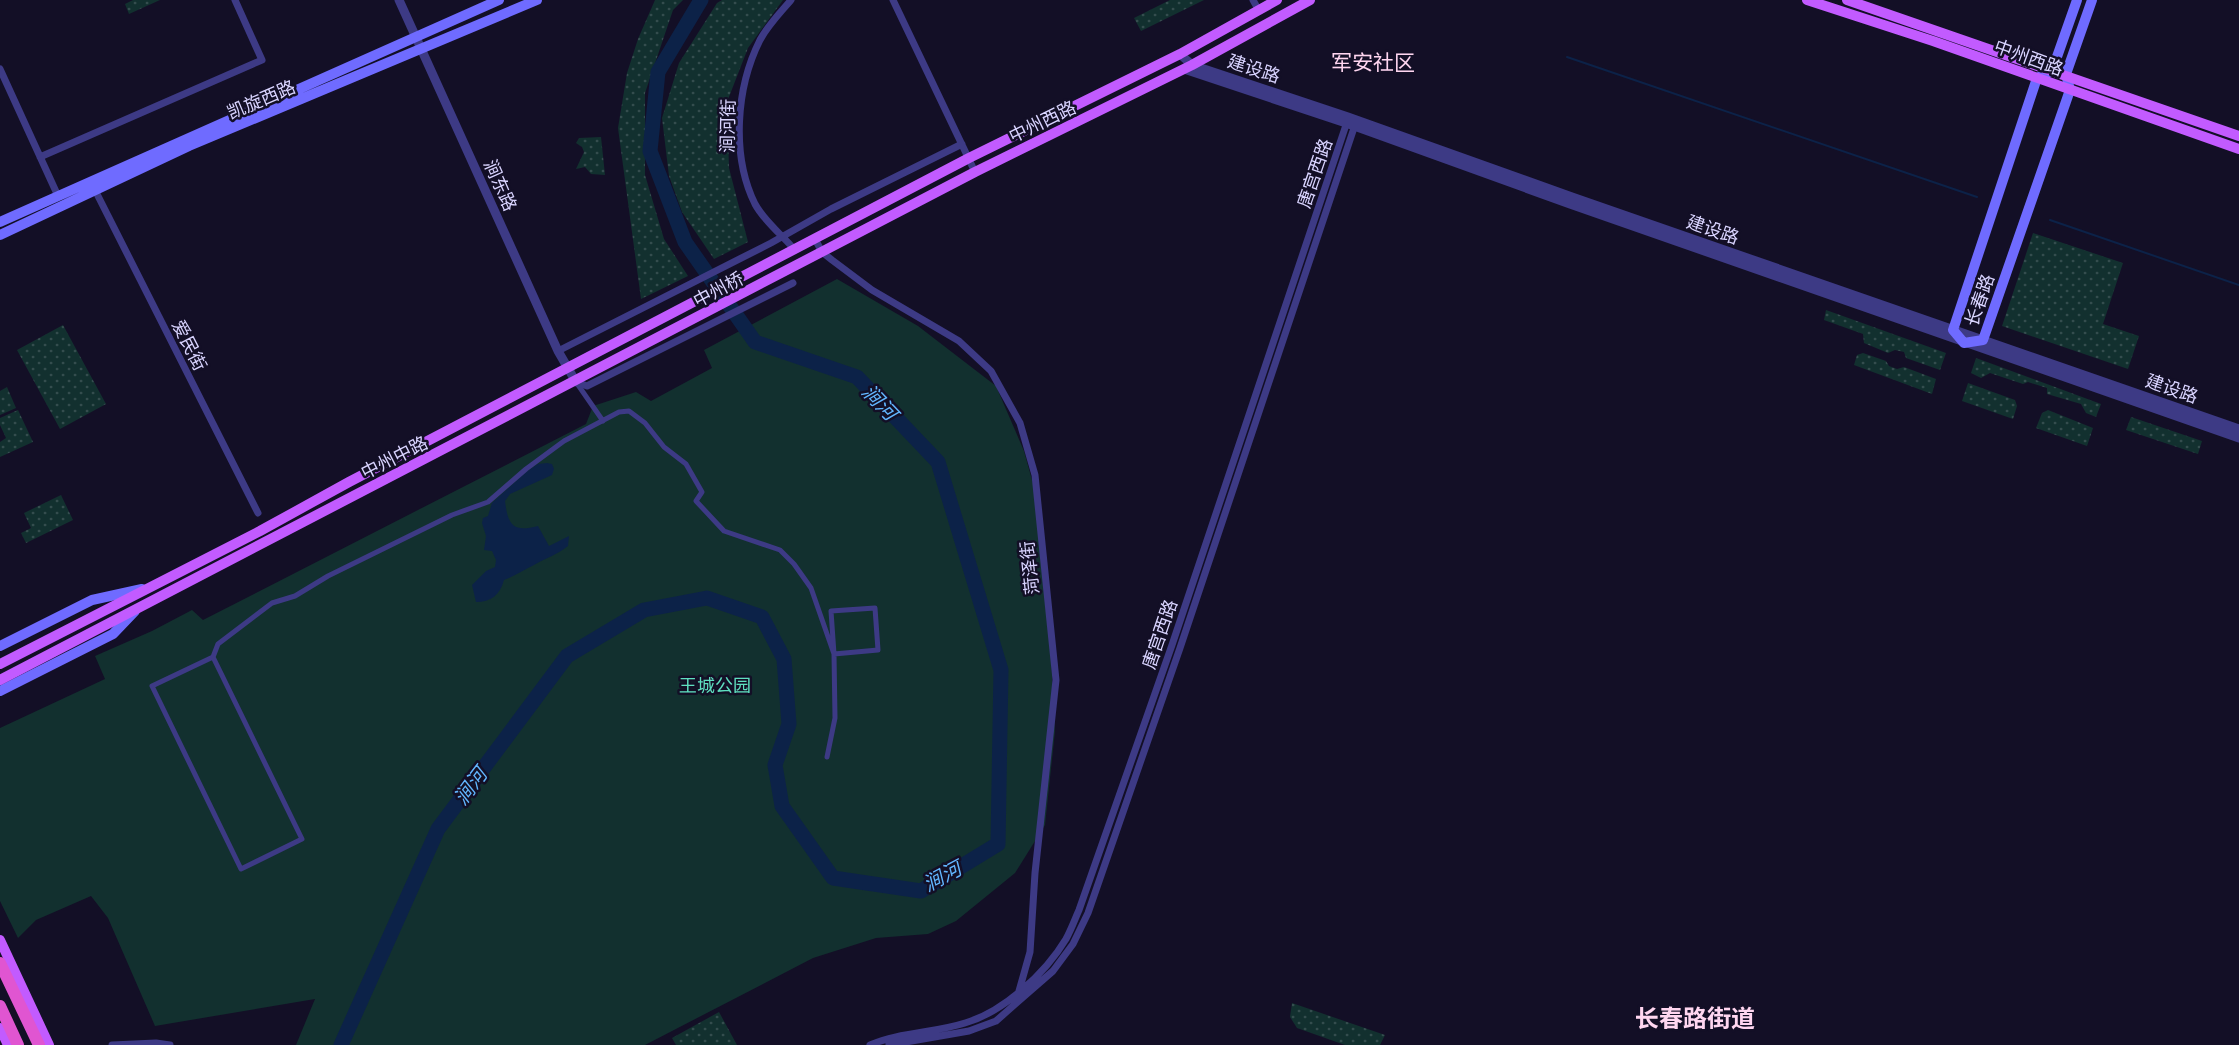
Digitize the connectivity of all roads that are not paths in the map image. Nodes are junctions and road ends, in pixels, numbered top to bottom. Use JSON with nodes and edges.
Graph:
{"nodes":[{"id":1,"x":235,"y":0,"type":"edge"},
{"id":2,"x":399,"y":0,"type":"edge"},
{"id":3,"x":404,"y":0,"type":"edge"},
{"id":4,"x":499,"y":0,"type":"edge"},
{"id":5,"x":537,"y":0,"type":"edge"},
{"id":6,"x":791,"y":0,"type":"edge"},
{"id":7,"x":893,"y":0,"type":"edge"},
{"id":8,"x":1277,"y":0,"type":"edge"},
{"id":9,"x":1310,"y":0,"type":"edge"},
{"id":10,"x":1807,"y":0,"type":"edge"},
{"id":11,"x":1847,"y":0,"type":"edge"},
{"id":12,"x":2077,"y":0,"type":"edge"},
{"id":13,"x":2092,"y":0,"type":"edge"},
{"id":14,"x":1256,"y":5,"type":"edge"},
{"id":15,"x":418,"y":36,"type":"junction"},
{"id":16,"x":424,"y":49,"type":"junction"},
{"id":17,"x":1180,"y":54,"type":"junction"},
{"id":18,"x":1188,"y":67,"type":"junction"},
{"id":19,"x":0,"y":69,"type":"edge"},
{"id":20,"x":2052,"y":71,"type":"junction"},
{"id":21,"x":2066,"y":75,"type":"junction"},
{"id":22,"x":2037,"y":78,"type":"junction"},
{"id":23,"x":2070,"y":90,"type":"junction"},
{"id":24,"x":1352,"y":122,"type":"junction"},
{"id":25,"x":2239,"y":136,"type":"edge"},
{"id":26,"x":962,"y":144,"type":"junction"},
{"id":27,"x":2239,"y":149,"type":"edge"},
{"id":28,"x":40,"y":157,"type":"junction"},
{"id":29,"x":969,"y":159,"type":"junction"},
{"id":30,"x":975,"y":172,"type":"junction"},
{"id":31,"x":95,"y":190,"type":"junction"},
{"id":32,"x":58,"y":196,"type":"junction"},
{"id":33,"x":0,"y":222,"type":"edge"},
{"id":34,"x":0,"y":235,"type":"edge"},
{"id":35,"x":783,"y":236,"type":"junction"},
{"id":36,"x":814,"y":239,"type":"junction"},
{"id":37,"x":794,"y":249,"type":"junction"},
{"id":38,"x":822,"y":252,"type":"junction"},
{"id":39,"x":781,"y":257,"type":"joint"},
{"id":40,"x":788,"y":270,"type":"joint"},
{"id":41,"x":794,"y":283,"type":"dead end"},
{"id":42,"x":657,"y":322,"type":"joint"},
{"id":43,"x":1953,"y":330,"type":"junction"},
{"id":44,"x":1983,"y":340,"type":"junction"},
{"id":45,"x":666,"y":341,"type":"junction"},
{"id":46,"x":1964,"y":343,"type":"junction"},
{"id":47,"x":561,"y":350,"type":"junction"},
{"id":48,"x":569,"y":368,"type":"junction"},
{"id":49,"x":578,"y":381,"type":"junction"},
{"id":50,"x":603,"y":422,"type":"junction"},
{"id":51,"x":2239,"y":429,"type":"edge"},
{"id":52,"x":2239,"y":438,"type":"edge"},
{"id":53,"x":258,"y":513,"type":"dead end"},
{"id":54,"x":148,"y":587,"type":"junction"},
{"id":55,"x":140,"y":606,"type":"junction"},
{"id":56,"x":0,"y":646,"type":"edge"},
{"id":57,"x":834,"y":654,"type":"junction"},
{"id":58,"x":213,"y":657,"type":"junction"},
{"id":59,"x":0,"y":664,"type":"edge"},
{"id":60,"x":0,"y":680,"type":"edge"},
{"id":61,"x":0,"y":692,"type":"edge"},
{"id":62,"x":827,"y":757,"type":"dead end"},
{"id":63,"x":0,"y":940,"type":"edge"},
{"id":64,"x":0,"y":963,"type":"edge"},
{"id":65,"x":1019,"y":991,"type":"junction"},
{"id":66,"x":0,"y":1006,"type":"edge"},
{"id":67,"x":0,"y":1028,"type":"edge"},
{"id":68,"x":8,"y":1045,"type":"edge"},
{"id":69,"x":18,"y":1045,"type":"edge"},
{"id":70,"x":39,"y":1045,"type":"edge"},
{"id":71,"x":49,"y":1045,"type":"edge"},
{"id":72,"x":112,"y":1045,"type":"edge"},
{"id":73,"x":170,"y":1045,"type":"edge"},
{"id":74,"x":870,"y":1045,"type":"edge"},
{"id":75,"x":889,"y":1045,"type":"edge"}],
"edges":[{"from":1,"to":28,"type":"street"},
{"from":2,"to":15,"type":"street","name":"涧东路"},
{"from":3,"to":15,"type":"street","name":"涧东路"},
{"from":4,"to":15,"type":"main road","name":"凯旋西路"},
{"from":5,"to":16,"type":"main road","name":"凯旋西路"},
{"from":6,"to":35,"type":"street","name":"涧河街"},
{"from":7,"to":26,"type":"street"},
{"from":8,"to":14,"type":"main road","name":"中州西路"},
{"from":9,"to":18,"type":"main road","name":"中州西路"},
{"from":10,"to":22,"type":"main road","name":"中州西路"},
{"from":11,"to":20,"type":"main road","name":"中州西路"},
{"from":12,"to":20,"type":"main road"},
{"from":13,"to":21,"type":"main road"},
{"from":14,"to":17,"type":"main road","name":"中州西路"},
{"from":15,"to":16,"type":"street","name":"涧东路"},
{"from":15,"to":32,"type":"main road","name":"凯旋西路"},
{"from":16,"to":31,"type":"main road","name":"凯旋西路"},
{"from":16,"to":47,"type":"street","name":"涧东路"},
{"from":17,"to":18,"type":"street","name":"建设路"},
{"from":17,"to":29,"type":"main road","name":"中州西路"},
{"from":18,"to":24,"type":"street","name":"建设路"},
{"from":18,"to":30,"type":"main road","name":"中州西路"},
{"from":19,"to":28,"type":"street"},
{"from":20,"to":21,"type":"main road","name":"中州西路"},
{"from":20,"to":22,"type":"main road"},
{"from":21,"to":23,"type":"main road"},
{"from":21,"to":25,"type":"main road","name":"中州西路"},
{"from":22,"to":23,"type":"main road","name":"中州西路"},
{"from":22,"to":43,"type":"main road","name":"长春路"},
{"from":23,"to":27,"type":"main road","name":"中州西路"},
{"from":23,"to":44,"type":"main road","name":"长春路"},
{"from":24,"to":43,"type":"street","name":"建设路"},
{"from":24,"to":46,"type":"street","name":"建设路"},
{"from":24,"to":65,"type":"street","name":"唐宫西路"},
{"from":24,"to":75,"type":"street","name":"唐宫西路"},
{"from":26,"to":29,"type":"street"},
{"from":26,"to":35,"type":"street"},
{"from":28,"to":32,"type":"street"},
{"from":29,"to":30,"type":"street"},
{"from":29,"to":36,"type":"main road","name":"中州西路"},
{"from":30,"to":38,"type":"main road","name":"中州西路"},
{"from":31,"to":34,"type":"main road","name":"凯旋西路"},
{"from":31,"to":53,"type":"street","name":"爱民街"},
{"from":32,"to":33,"type":"main road","name":"凯旋西路"},
{"from":35,"to":37,"type":"street","name":"涧河街"},
{"from":35,"to":47,"type":"street"},
{"from":36,"to":37,"type":"main road","name":"中州西路"},
{"from":36,"to":38,"type":"street","name":"菏泽街"},
{"from":37,"to":39,"type":"main road","name":"中州西路"},
{"from":38,"to":40,"type":"main road","name":"中州西路"},
{"from":38,"to":65,"type":"street","name":"菏泽街"},
{"from":39,"to":42,"type":"main road","name":"中州桥"},
{"from":40,"to":45,"type":"main road","name":"中州桥"},
{"from":41,"to":45,"type":"street"},
{"from":42,"to":48,"type":"main road","name":"中州中路"},
{"from":43,"to":44,"type":"street","name":"建设路"},
{"from":43,"to":46,"type":"main road","name":"长春路"},
{"from":44,"to":46,"type":"main road","name":"长春路"},
{"from":44,"to":51,"type":"street","name":"建设路"},
{"from":45,"to":49,"type":"main road","name":"中州中路"},
{"from":46,"to":52,"type":"street","name":"建设路"},
{"from":47,"to":48,"type":"street","name":"涧东路"},
{"from":48,"to":49,"type":"street","name":"涧东路"},
{"from":48,"to":54,"type":"main road","name":"中州中路"},
{"from":49,"to":50,"type":"street"},
{"from":49,"to":55,"type":"main road","name":"中州中路"},
{"from":50,"to":57,"type":"street"},
{"from":50,"to":58,"type":"street"},
{"from":54,"to":56,"type":"main road","name":"中州中路"},
{"from":54,"to":59,"type":"main road","name":"中州中路"},
{"from":55,"to":60,"type":"main road","name":"中州中路"},
{"from":55,"to":61,"type":"main road","name":"中州中路"},
{"from":57,"to":57,"type":"street"},
{"from":57,"to":62,"type":"street"},
{"from":58,"to":58,"type":"street"},
{"from":63,"to":71,"type":"main road"},
{"from":64,"to":70,"type":"highway"},
{"from":65,"to":74,"type":"street","name":"唐宫西路"},
{"from":66,"to":69,"type":"highway"},
{"from":67,"to":68,"type":"main road"},
{"from":72,"to":73,"type":"street"}]}
